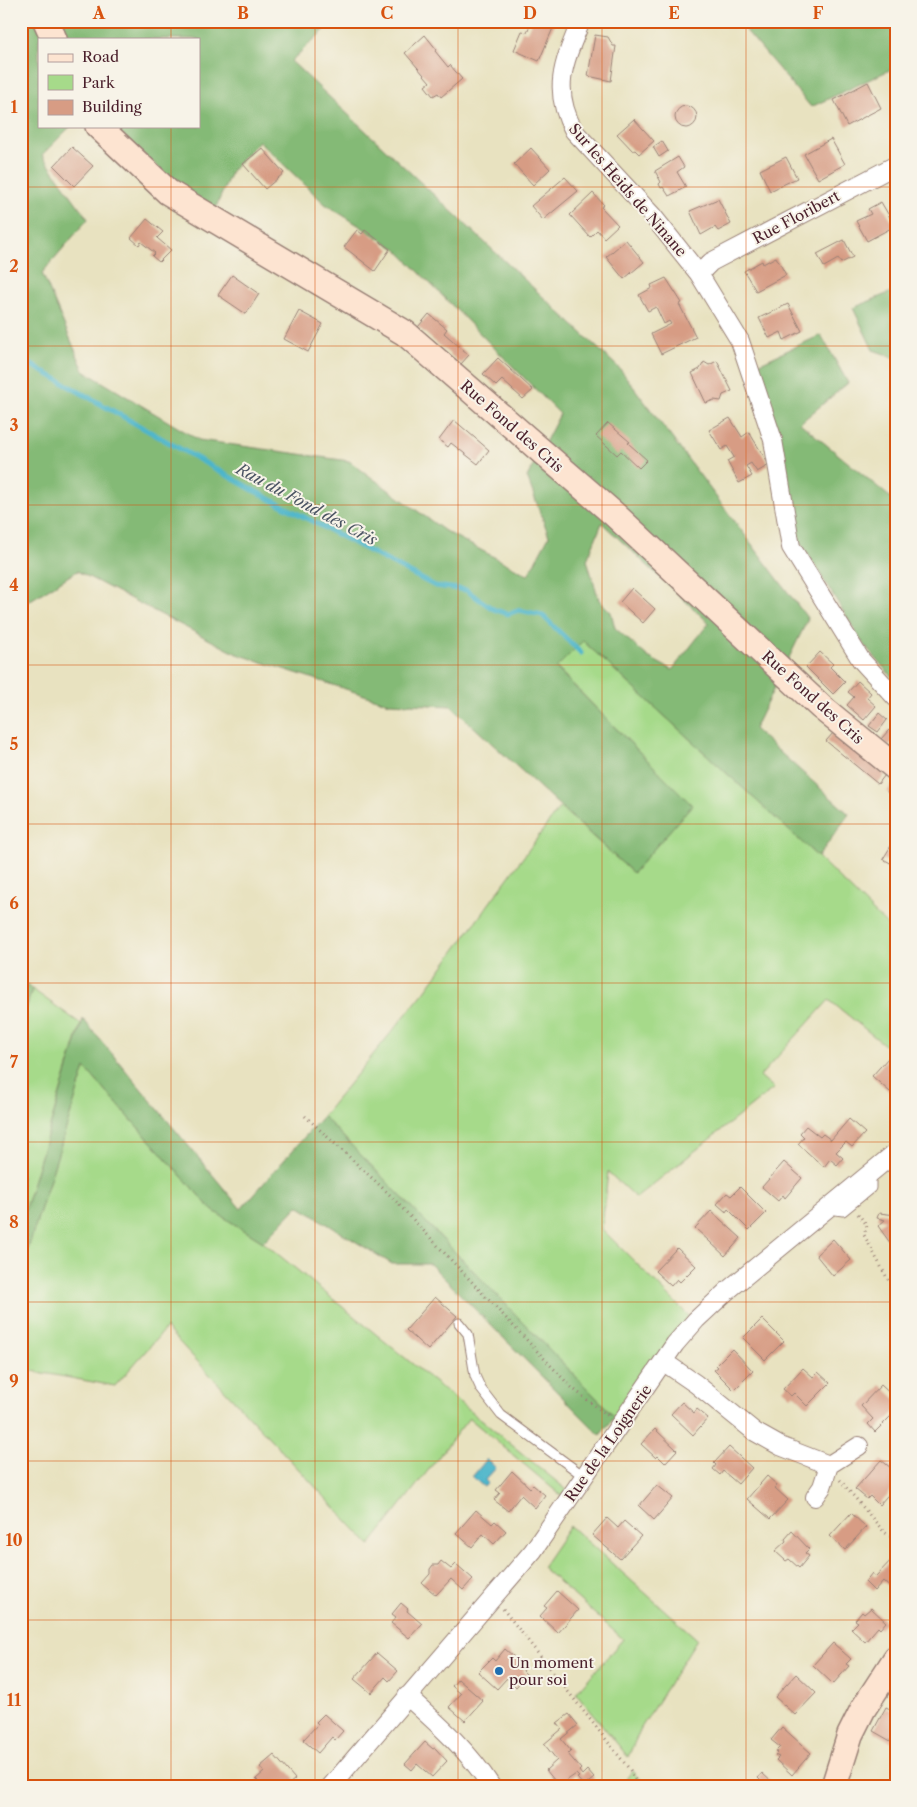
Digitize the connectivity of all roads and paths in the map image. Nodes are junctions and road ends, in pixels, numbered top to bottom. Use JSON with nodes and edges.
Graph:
{"nodes":[{"id":1,"x":46,"y":21,"type":"edge"},
{"id":2,"x":582,"y":21,"type":"edge"},
{"id":3,"x":54,"y":38,"type":"edge"},
{"id":4,"x":100,"y":128,"type":"edge"},
{"id":5,"x":896,"y":165,"type":"edge"},
{"id":6,"x":699,"y":274,"type":"junction"},
{"id":7,"x":896,"y":698,"type":"edge"},
{"id":8,"x":896,"y":768,"type":"edge"},
{"id":9,"x":305,"y":1116,"type":"dead end"},
{"id":10,"x":896,"y":1152,"type":"edge"},
{"id":11,"x":871,"y":1172,"type":"junction"},
{"id":12,"x":850,"y":1205,"type":"junction"},
{"id":13,"x":827,"y":1208,"type":"junction"},
{"id":14,"x":896,"y":1290,"type":"edge"},
{"id":15,"x":459,"y":1323,"type":"dead end"},
{"id":16,"x":664,"y":1362,"type":"junction"},
{"id":17,"x":620,"y":1426,"type":"junction"},
{"id":18,"x":859,"y":1446,"type":"dead end"},
{"id":19,"x":829,"y":1464,"type":"junction"},
{"id":20,"x":585,"y":1477,"type":"junction"},
{"id":21,"x":816,"y":1497,"type":"dead end"},
{"id":22,"x":896,"y":1540,"type":"edge"},
{"id":23,"x":493,"y":1597,"type":"junction"},
{"id":24,"x":896,"y":1658,"type":"edge"},
{"id":25,"x":407,"y":1696,"type":"junction"},
{"id":26,"x":331,"y":1786,"type":"edge"},
{"id":27,"x":491,"y":1786,"type":"edge"},
{"id":28,"x":631,"y":1786,"type":"edge"},
{"id":29,"x":834,"y":1786,"type":"edge"}],
"edges":[{"from":1,"to":3,"type":"street"},
{"from":2,"to":6,"type":"street","name":"Sur les Heids de Ninane"},
{"from":4,"to":8,"type":"street","name":"Rue Fond des Cris"},
{"from":5,"to":6,"type":"street","name":"Rue Floribert"},
{"from":6,"to":7,"type":"street","name":"Sur les Heids de Ninane"},
{"from":9,"to":17,"type":"path"},
{"from":10,"to":11,"type":"street","name":"Rue de la Loignerie"},
{"from":11,"to":12,"type":"lane"},
{"from":11,"to":13,"type":"street","name":"Rue de la Loignerie"},
{"from":12,"to":13,"type":"lane"},
{"from":12,"to":14,"type":"path"},
{"from":13,"to":16,"type":"street","name":"Rue de la Loignerie"},
{"from":15,"to":20,"type":"lane"},
{"from":16,"to":17,"type":"street","name":"Rue de la Loignerie"},
{"from":16,"to":19,"type":"street"},
{"from":17,"to":20,"type":"street","name":"Rue de la Loignerie"},
{"from":18,"to":19,"type":"street"},
{"from":19,"to":21,"type":"street"},
{"from":19,"to":22,"type":"path"},
{"from":20,"to":23,"type":"street","name":"Rue de la Loignerie"},
{"from":23,"to":25,"type":"street","name":"Rue de la Loignerie"},
{"from":23,"to":28,"type":"path"},
{"from":24,"to":29,"type":"street"},
{"from":25,"to":26,"type":"street","name":"Rue de la Loignerie"},
{"from":25,"to":27,"type":"street"}]}
